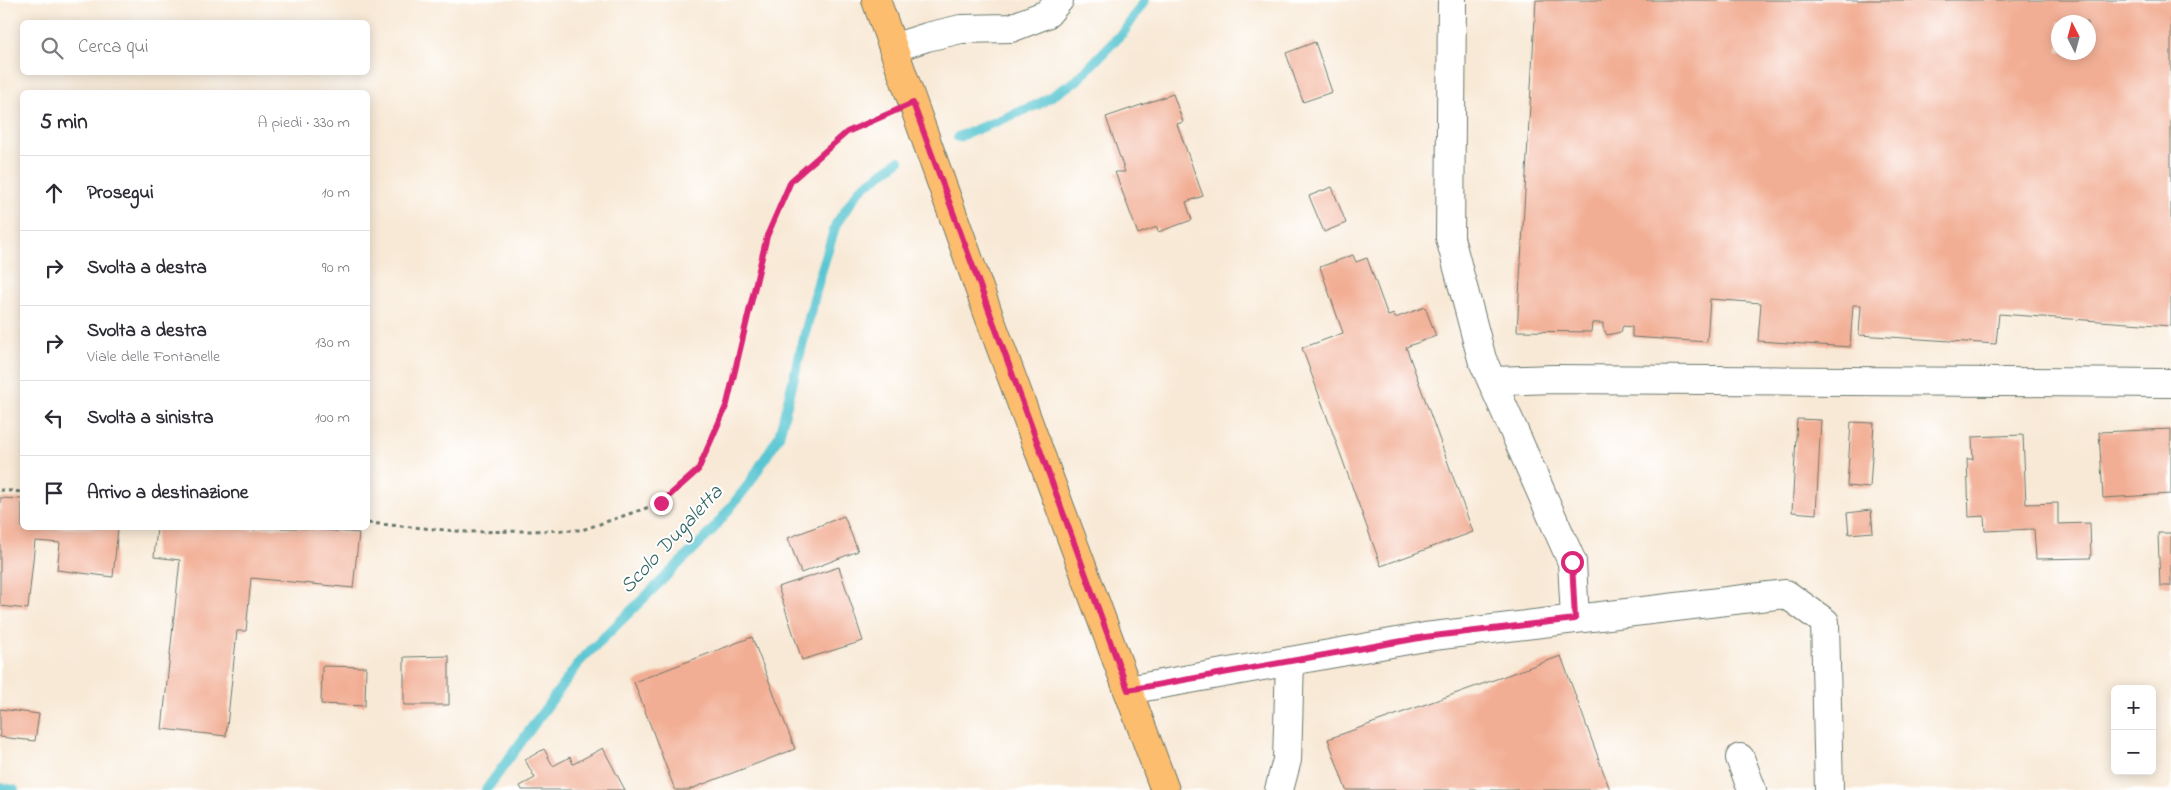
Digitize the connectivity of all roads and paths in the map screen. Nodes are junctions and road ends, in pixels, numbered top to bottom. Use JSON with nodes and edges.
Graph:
{"nodes":[{"id":1,"x":876,"y":0,"type":"edge"},
{"id":2,"x":1059,"y":0,"type":"edge"},
{"id":3,"x":1452,"y":0,"type":"edge"},
{"id":4,"x":893,"y":48,"type":"junction"},
{"id":5,"x":913,"y":103,"type":"junction"},
{"id":6,"x":1492,"y":381,"type":"junction"},
{"id":7,"x":2171,"y":383,"type":"edge"},
{"id":8,"x":0,"y":490,"type":"edge"},
{"id":9,"x":20,"y":492,"type":"edge"},
{"id":10,"x":370,"y":523,"type":"edge"},
{"id":11,"x":1575,"y":619,"type":"junction"},
{"id":12,"x":1290,"y":661,"type":"junction"},
{"id":13,"x":1128,"y":690,"type":"junction"},
{"id":14,"x":1740,"y":758,"type":"dead end"},
{"id":15,"x":1287,"y":760,"type":"junction"},
{"id":16,"x":1165,"y":790,"type":"edge"},
{"id":17,"x":1280,"y":790,"type":"edge"},
{"id":18,"x":1299,"y":790,"type":"edge"},
{"id":19,"x":1752,"y":790,"type":"edge"},
{"id":20,"x":1829,"y":790,"type":"edge"}],
"edges":[{"from":1,"to":4,"type":"main road"},
{"from":2,"to":4,"type":"lane"},
{"from":3,"to":6,"type":"lane"},
{"from":4,"to":5,"type":"main road"},
{"from":5,"to":10,"type":"path"},
{"from":5,"to":13,"type":"main road"},
{"from":6,"to":7,"type":"lane"},
{"from":6,"to":11,"type":"lane"},
{"from":8,"to":9,"type":"path"},
{"from":11,"to":12,"type":"lane"},
{"from":11,"to":20,"type":"lane"},
{"from":12,"to":13,"type":"lane"},
{"from":12,"to":15,"type":"lane"},
{"from":13,"to":16,"type":"main road"},
{"from":14,"to":19,"type":"lane"},
{"from":15,"to":17,"type":"lane"},
{"from":15,"to":18,"type":"lane"}]}
